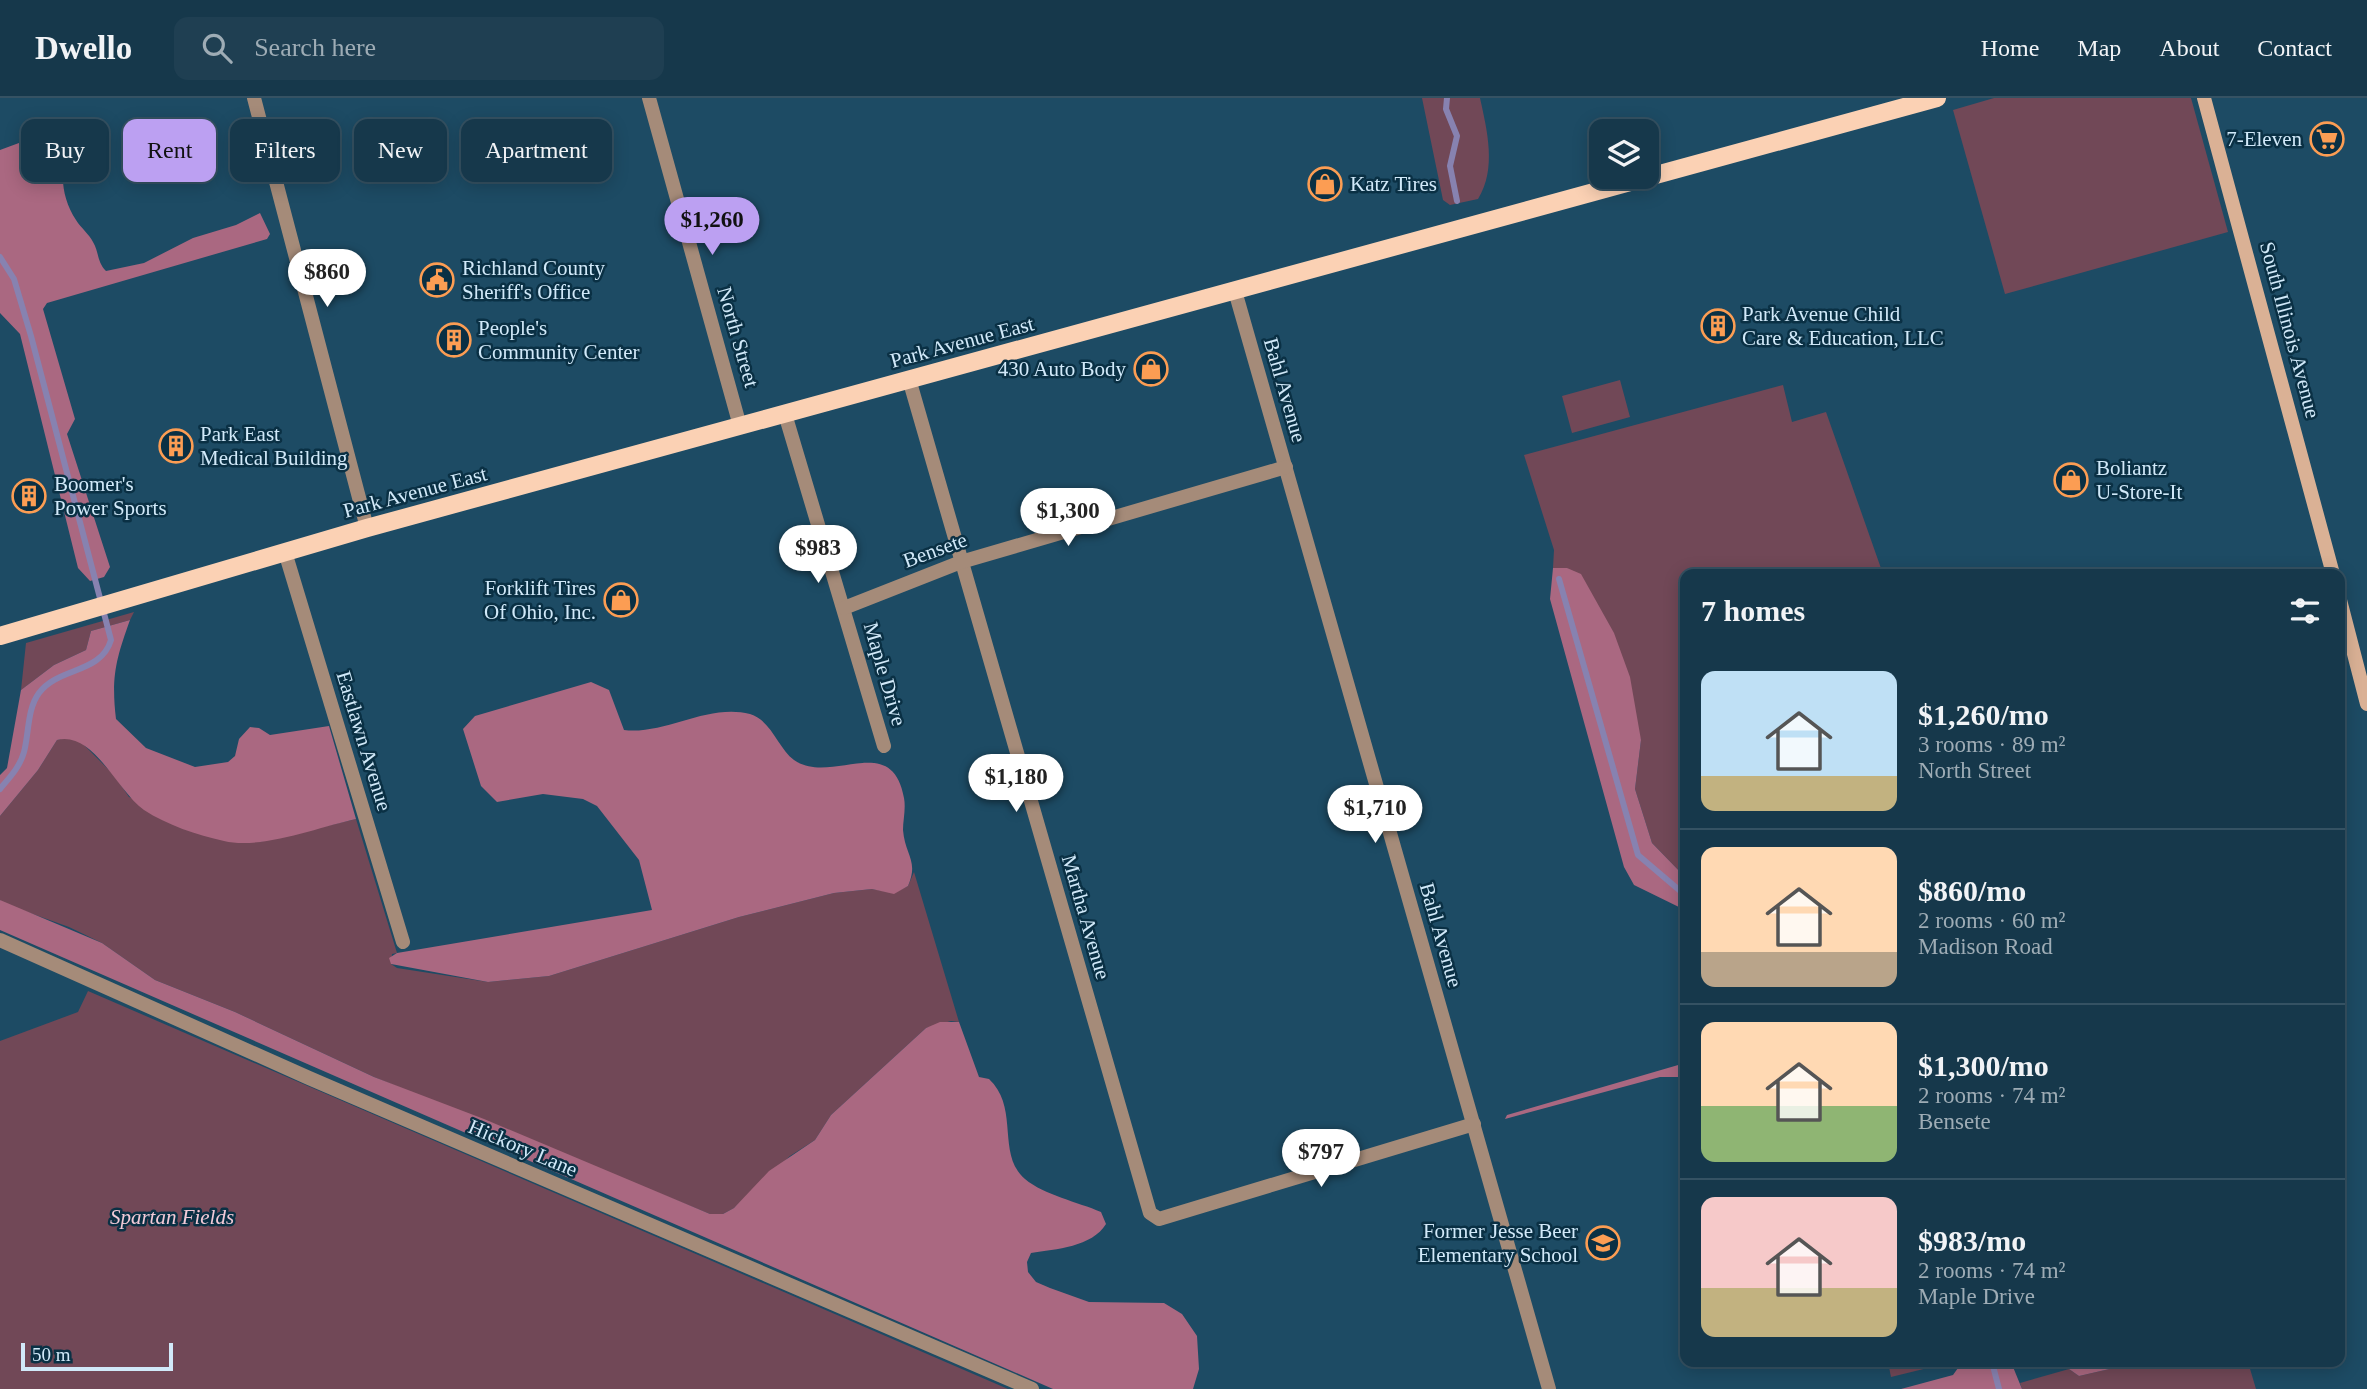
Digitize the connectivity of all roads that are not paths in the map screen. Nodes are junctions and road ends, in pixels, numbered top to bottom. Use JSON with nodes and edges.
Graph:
{"nodes":[{"id":1,"x":254,"y":98,"type":"edge"},
{"id":2,"x":649,"y":98,"type":"edge"},
{"id":3,"x":1937,"y":98,"type":"edge"},
{"id":4,"x":2204,"y":98,"type":"edge"},
{"id":5,"x":1235,"y":291,"type":"junction"},
{"id":6,"x":909,"y":379,"type":"junction"},
{"id":7,"x":785,"y":414,"type":"junction"},
{"id":8,"x":740,"y":426,"type":"junction"},
{"id":9,"x":1286,"y":467,"type":"junction"},
{"id":10,"x":367,"y":528,"type":"junction"},
{"id":11,"x":285,"y":552,"type":"junction"},
{"id":12,"x":961,"y":562,"type":"junction"},
{"id":13,"x":2332,"y":569,"type":"edge"},
{"id":14,"x":844,"y":608,"type":"junction"},
{"id":15,"x":2345,"y":619,"type":"edge"},
{"id":16,"x":0,"y":636,"type":"edge"},
{"id":17,"x":2367,"y":704,"type":"edge"},
{"id":18,"x":884,"y":746,"type":"dead end"},
{"id":19,"x":0,"y":940,"type":"edge"},
{"id":20,"x":403,"y":942,"type":"dead end"},
{"id":21,"x":1474,"y":1124,"type":"junction"},
{"id":22,"x":1032,"y":1389,"type":"edge"},
{"id":23,"x":1549,"y":1389,"type":"edge"}],
"edges":[{"from":1,"to":10,"type":"street"},
{"from":2,"to":8,"type":"street","name":"North Street"},
{"from":3,"to":5,"type":"main road","name":"Park Avenue East"},
{"from":4,"to":13,"type":"main road","name":"South Illinois Avenue"},
{"from":5,"to":6,"type":"main road","name":"Park Avenue East"},
{"from":5,"to":9,"type":"street","name":"Bahl Avenue"},
{"from":6,"to":7,"type":"main road","name":"Park Avenue East"},
{"from":6,"to":12,"type":"street","name":"Martha Avenue"},
{"from":7,"to":8,"type":"main road","name":"Park Avenue East"},
{"from":7,"to":14,"type":"street","name":"Maple Drive"},
{"from":8,"to":10,"type":"main road","name":"Park Avenue East"},
{"from":9,"to":12,"type":"street","name":"Bensete"},
{"from":9,"to":21,"type":"street","name":"Bahl Avenue"},
{"from":10,"to":11,"type":"main road","name":"Park Avenue East"},
{"from":11,"to":16,"type":"main road","name":"Park Avenue East"},
{"from":11,"to":20,"type":"street","name":"Eastlawn Avenue"},
{"from":12,"to":14,"type":"street","name":"Bensete"},
{"from":12,"to":21,"type":"street","name":"Martha Avenue"},
{"from":14,"to":18,"type":"street","name":"Maple Drive"},
{"from":15,"to":17,"type":"main road"},
{"from":19,"to":22,"type":"street","name":"Hickory Lane"},
{"from":21,"to":23,"type":"street","name":"Bahl Avenue"}]}
